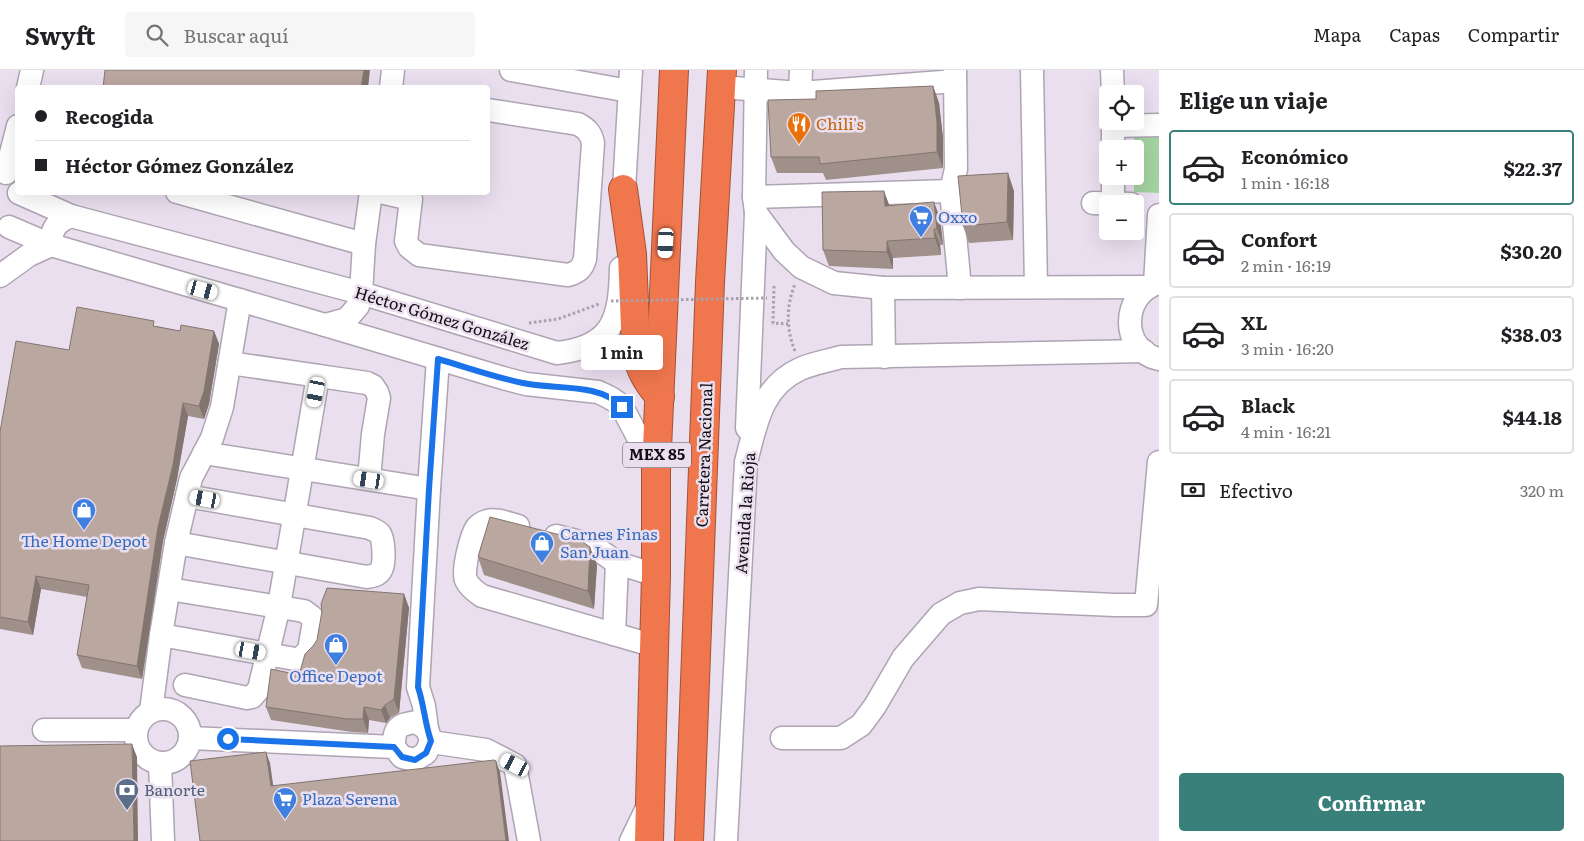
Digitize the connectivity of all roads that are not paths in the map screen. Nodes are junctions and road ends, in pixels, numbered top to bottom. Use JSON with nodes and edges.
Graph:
{"nodes":[{"id":1,"x":32,"y":70,"type":"edge"},
{"id":2,"x":393,"y":70,"type":"edge"},
{"id":3,"x":511,"y":70,"type":"edge"},
{"id":4,"x":674,"y":70,"type":"edge"},
{"id":5,"x":801,"y":70,"type":"edge"},
{"id":6,"x":1032,"y":70,"type":"edge"},
{"id":7,"x":1112,"y":70,"type":"edge"},
{"id":8,"x":955,"y":75,"type":"edge"},
{"id":9,"x":722,"y":78,"type":"edge"},
{"id":10,"x":756,"y":80,"type":"edge"},
{"id":11,"x":630,"y":81,"type":"edge"},
{"id":12,"x":29,"y":85,"type":"edge"},
{"id":13,"x":391,"y":85,"type":"edge"},
{"id":14,"x":1113,"y":85,"type":"edge"},
{"id":15,"x":800,"y":93,"type":"junction"},
{"id":16,"x":490,"y":110,"type":"edge"},
{"id":17,"x":1144,"y":124,"type":"edge"},
{"id":18,"x":1159,"y":124,"type":"edge"},
{"id":19,"x":15,"y":155,"type":"edge"},
{"id":20,"x":12,"y":184,"type":"edge"},
{"id":21,"x":623,"y":189,"type":"junction"},
{"id":22,"x":950,"y":191,"type":"junction"},
{"id":23,"x":16,"y":195,"type":"edge"},
{"id":24,"x":32,"y":195,"type":"edge"},
{"id":25,"x":188,"y":195,"type":"edge"},
{"id":26,"x":372,"y":195,"type":"edge"},
{"id":27,"x":392,"y":195,"type":"edge"},
{"id":28,"x":1144,"y":204,"type":"edge"},
{"id":29,"x":1159,"y":204,"type":"edge"},
{"id":30,"x":755,"y":205,"type":"junction"},
{"id":31,"x":1159,"y":215,"type":"edge"},
{"id":32,"x":70,"y":216,"type":"junction"},
{"id":33,"x":4,"y":229,"type":"edge"},
{"id":34,"x":364,"y":244,"type":"junction"},
{"id":35,"x":51,"y":245,"type":"junction"},
{"id":36,"x":0,"y":276,"type":"edge"},
{"id":37,"x":1155,"y":285,"type":"edge"},
{"id":38,"x":1036,"y":287,"type":"junction"},
{"id":39,"x":883,"y":288,"type":"junction"},
{"id":40,"x":960,"y":288,"type":"junction"},
{"id":41,"x":361,"y":293,"type":"junction"},
{"id":42,"x":240,"y":300,"type":"junction"},
{"id":43,"x":325,"y":324,"type":"junction"},
{"id":44,"x":1151,"y":355,"type":"edge"},
{"id":45,"x":884,"y":357,"type":"junction"},
{"id":46,"x":438,"y":359,"type":"junction"},
{"id":47,"x":230,"y":362,"type":"junction"},
{"id":48,"x":318,"y":376,"type":"junction"},
{"id":49,"x":660,"y":397,"type":"junction"},
{"id":50,"x":204,"y":453,"type":"junction"},
{"id":51,"x":746,"y":462,"type":"junction"},
{"id":52,"x":1159,"y":462,"type":"edge"},
{"id":53,"x":303,"y":469,"type":"junction"},
{"id":54,"x":656,"y":471,"type":"junction"},
{"id":55,"x":369,"y":480,"type":"junction"},
{"id":56,"x":429,"y":489,"type":"junction"},
{"id":57,"x":187,"y":496,"type":"junction"},
{"id":58,"x":294,"y":516,"type":"junction"},
{"id":59,"x":176,"y":543,"type":"junction"},
{"id":60,"x":286,"y":563,"type":"junction"},
{"id":61,"x":617,"y":563,"type":"junction"},
{"id":62,"x":656,"y":575,"type":"junction"},
{"id":63,"x":169,"y":589,"type":"junction"},
{"id":64,"x":1152,"y":605,"type":"edge"},
{"id":65,"x":280,"y":606,"type":"junction"},
{"id":66,"x":614,"y":634,"type":"junction"},
{"id":67,"x":160,"y":635,"type":"junction"},
{"id":68,"x":655,"y":646,"type":"junction"},
{"id":69,"x":269,"y":654,"type":"junction"},
{"id":70,"x":185,"y":685,"type":"dead end"},
{"id":71,"x":418,"y":687,"type":"junction"},
{"id":72,"x":151,"y":711,"type":"junction"},
{"id":73,"x":402,"y":724,"type":"junction"},
{"id":74,"x":44,"y":730,"type":"dead end"},
{"id":75,"x":136,"y":730,"type":"junction"},
{"id":76,"x":429,"y":735,"type":"junction"},
{"id":77,"x":190,"y":738,"type":"junction"},
{"id":78,"x":782,"y":738,"type":"dead end"},
{"id":79,"x":394,"y":747,"type":"junction"},
{"id":80,"x":160,"y":763,"type":"junction"},
{"id":81,"x":650,"y":801,"type":"junction"},
{"id":82,"x":163,"y":841,"type":"edge"},
{"id":83,"x":529,"y":841,"type":"edge"},
{"id":84,"x":631,"y":841,"type":"edge"},
{"id":85,"x":649,"y":841,"type":"edge"},
{"id":86,"x":689,"y":841,"type":"edge"},
{"id":87,"x":726,"y":841,"type":"edge"}],
"edges":[{"from":1,"to":12,"type":"street"},
{"from":2,"to":13,"type":"street"},
{"from":3,"to":11,"type":"street"},
{"from":4,"to":49,"type":"highway","number":"MEX 85"},
{"from":5,"to":15,"type":"street"},
{"from":6,"to":38,"type":"street"},
{"from":7,"to":14,"type":"street"},
{"from":8,"to":15,"type":"street"},
{"from":8,"to":22,"type":"street"},
{"from":9,"to":10,"type":"street"},
{"from":9,"to":86,"type":"highway","name":"Carretera Nacional","number":"MEX 85"},
{"from":10,"to":15,"type":"street"},
{"from":10,"to":30,"type":"street"},
{"from":11,"to":21,"type":"street","name":"Héctor Gómez González"},
{"from":16,"to":27,"type":"street"},
{"from":17,"to":18,"type":"street"},
{"from":19,"to":20,"type":"street"},
{"from":21,"to":41,"type":"street","name":"Héctor Gómez González"},
{"from":21,"to":49,"type":"highway"},
{"from":22,"to":30,"type":"street"},
{"from":22,"to":40,"type":"street"},
{"from":23,"to":33,"type":"street"},
{"from":24,"to":32,"type":"street","name":"Héctor Gómez González"},
{"from":25,"to":34,"type":"street"},
{"from":26,"to":34,"type":"street"},
{"from":28,"to":29,"type":"street"},
{"from":30,"to":39,"type":"street"},
{"from":30,"to":51,"type":"street"},
{"from":31,"to":37,"type":"street"},
{"from":32,"to":35,"type":"street"},
{"from":32,"to":41,"type":"street","name":"Héctor Gómez González"},
{"from":33,"to":35,"type":"street"},
{"from":34,"to":41,"type":"street"},
{"from":35,"to":36,"type":"street"},
{"from":35,"to":42,"type":"street"},
{"from":37,"to":38,"type":"street"},
{"from":37,"to":44,"type":"street"},
{"from":38,"to":40,"type":"street"},
{"from":39,"to":40,"type":"street"},
{"from":39,"to":45,"type":"street"},
{"from":41,"to":43,"type":"street"},
{"from":42,"to":43,"type":"street"},
{"from":42,"to":47,"type":"street"},
{"from":43,"to":46,"type":"street"},
{"from":44,"to":45,"type":"street","name":"Avenida la Rioja"},
{"from":45,"to":51,"type":"street","name":"Avenida la Rioja"},
{"from":46,"to":54,"type":"street"},
{"from":46,"to":56,"type":"street"},
{"from":47,"to":48,"type":"street"},
{"from":47,"to":50,"type":"street"},
{"from":48,"to":53,"type":"street"},
{"from":48,"to":55,"type":"street"},
{"from":49,"to":54,"type":"highway","number":"MEX 85"},
{"from":50,"to":53,"type":"street"},
{"from":50,"to":57,"type":"street"},
{"from":51,"to":87,"type":"street","name":"Avenida la Rioja"},
{"from":52,"to":64,"type":"street"},
{"from":53,"to":55,"type":"street"},
{"from":53,"to":58,"type":"street"},
{"from":54,"to":62,"type":"highway","number":"MEX 85"},
{"from":55,"to":56,"type":"street"},
{"from":56,"to":71,"type":"street"},
{"from":57,"to":58,"type":"street"},
{"from":57,"to":59,"type":"street"},
{"from":58,"to":60,"type":"street"},
{"from":58,"to":60,"type":"street"},
{"from":59,"to":60,"type":"street"},
{"from":59,"to":63,"type":"street"},
{"from":60,"to":65,"type":"street"},
{"from":61,"to":62,"type":"street"},
{"from":61,"to":66,"type":"street"},
{"from":61,"to":66,"type":"street"},
{"from":62,"to":68,"type":"highway","number":"MEX 85"},
{"from":63,"to":65,"type":"street"},
{"from":63,"to":67,"type":"street"},
{"from":64,"to":78,"type":"street"},
{"from":65,"to":69,"type":"street"},
{"from":65,"to":69,"type":"street"},
{"from":66,"to":68,"type":"street"},
{"from":67,"to":69,"type":"street"},
{"from":67,"to":72,"type":"street"},
{"from":68,"to":81,"type":"highway","number":"MEX 85"},
{"from":69,"to":70,"type":"street"},
{"from":71,"to":73,"type":"street"},
{"from":71,"to":76,"type":"street"},
{"from":72,"to":75,"type":"street"},
{"from":72,"to":77,"type":"street"},
{"from":73,"to":76,"type":"street"},
{"from":73,"to":79,"type":"street"},
{"from":74,"to":75,"type":"street"},
{"from":75,"to":80,"type":"street"},
{"from":76,"to":79,"type":"street"},
{"from":76,"to":83,"type":"street"},
{"from":77,"to":79,"type":"street"},
{"from":77,"to":80,"type":"street"},
{"from":80,"to":82,"type":"street"},
{"from":81,"to":84,"type":"street"},
{"from":81,"to":85,"type":"highway","number":"MEX 85"}]}
